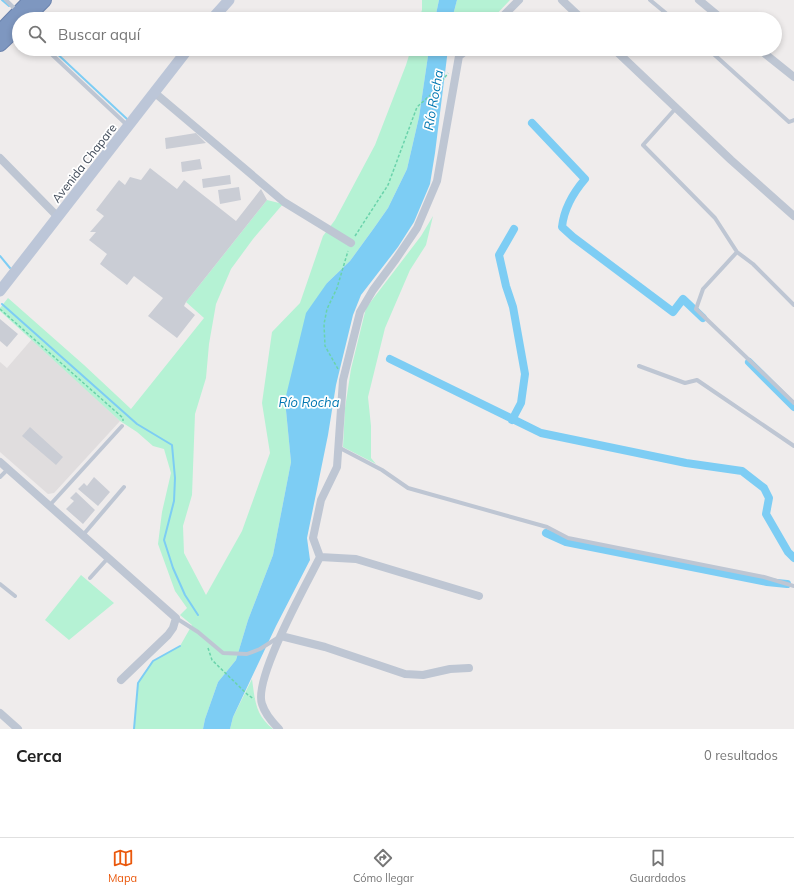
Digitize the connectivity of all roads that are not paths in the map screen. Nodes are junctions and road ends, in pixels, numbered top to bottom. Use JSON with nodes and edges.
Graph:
{"nodes":[{"id":1,"x":6,"y":0,"type":"edge"},
{"id":2,"x":31,"y":0,"type":"edge"},
{"id":3,"x":44,"y":0,"type":"edge"},
{"id":4,"x":229,"y":0,"type":"edge"},
{"id":5,"x":519,"y":0,"type":"edge"},
{"id":6,"x":562,"y":0,"type":"edge"},
{"id":7,"x":650,"y":0,"type":"edge"},
{"id":8,"x":699,"y":0,"type":"edge"},
{"id":9,"x":15,"y":12,"type":"edge"},
{"id":10,"x":25,"y":12,"type":"edge"},
{"id":11,"x":29,"y":12,"type":"edge"},
{"id":12,"x":218,"y":12,"type":"edge"},
{"id":13,"x":507,"y":12,"type":"edge"},
{"id":14,"x":575,"y":12,"type":"edge"},
{"id":15,"x":665,"y":12,"type":"edge"},
{"id":16,"x":714,"y":12,"type":"edge"},
{"id":17,"x":12,"y":25,"type":"edge"},
{"id":18,"x":12,"y":30,"type":"edge"},
{"id":19,"x":0,"y":32,"type":"edge"},
{"id":20,"x":0,"y":44,"type":"edge"},
{"id":21,"x":53,"y":56,"type":"edge"},
{"id":22,"x":183,"y":56,"type":"edge"},
{"id":23,"x":460,"y":56,"type":"edge"},
{"id":24,"x":621,"y":56,"type":"edge"},
{"id":25,"x":716,"y":56,"type":"edge"},
{"id":26,"x":768,"y":56,"type":"edge"},
{"id":27,"x":794,"y":77,"type":"edge"},
{"id":28,"x":155,"y":93,"type":"junction"},
{"id":29,"x":676,"y":108,"type":"junction"},
{"id":30,"x":794,"y":120,"type":"edge"},
{"id":31,"x":128,"y":126,"type":"junction"},
{"id":32,"x":0,"y":158,"type":"edge"},
{"id":33,"x":794,"y":216,"type":"edge"},
{"id":34,"x":58,"y":217,"type":"junction"},
{"id":35,"x":351,"y":243,"type":"road end"},
{"id":36,"x":737,"y":252,"type":"junction"},
{"id":37,"x":0,"y":291,"type":"edge"},
{"id":38,"x":794,"y":305,"type":"edge"},
{"id":39,"x":639,"y":366,"type":"dead end"},
{"id":40,"x":794,"y":403,"type":"edge"},
{"id":41,"x":122,"y":426,"type":"road end"},
{"id":42,"x":794,"y":446,"type":"edge"},
{"id":43,"x":338,"y":447,"type":"junction"},
{"id":44,"x":0,"y":462,"type":"edge"},
{"id":45,"x":8,"y":469,"type":"junction"},
{"id":46,"x":0,"y":477,"type":"edge"},
{"id":47,"x":124,"y":487,"type":"dead end"},
{"id":48,"x":48,"y":506,"type":"junction"},
{"id":49,"x":83,"y":535,"type":"junction"},
{"id":50,"x":320,"y":557,"type":"junction"},
{"id":51,"x":108,"y":558,"type":"junction"},
{"id":52,"x":90,"y":578,"type":"dead end"},
{"id":53,"x":0,"y":584,"type":"edge"},
{"id":54,"x":794,"y":586,"type":"edge"},
{"id":55,"x":15,"y":596,"type":"dead end"},
{"id":56,"x":479,"y":596,"type":"dead end"},
{"id":57,"x":176,"y":618,"type":"junction"},
{"id":58,"x":281,"y":636,"type":"junction"},
{"id":59,"x":469,"y":668,"type":"dead end"},
{"id":60,"x":121,"y":680,"type":"dead end"},
{"id":61,"x":0,"y":713,"type":"edge"},
{"id":62,"x":18,"y":729,"type":"edge"},
{"id":63,"x":279,"y":729,"type":"edge"}],
"edges":[{"from":1,"to":9,"type":"lane"},
{"from":2,"to":10,"type":"highway"},
{"from":3,"to":11,"type":"highway"},
{"from":4,"to":12,"type":"main road"},
{"from":5,"to":13,"type":"street"},
{"from":6,"to":14,"type":"street"},
{"from":7,"to":15,"type":"lane"},
{"from":8,"to":16,"type":"street"},
{"from":17,"to":19,"type":"highway"},
{"from":18,"to":20,"type":"highway"},
{"from":21,"to":31,"type":"lane"},
{"from":22,"to":28,"type":"main road","name":"Avenida Chapare"},
{"from":23,"to":43,"type":"street"},
{"from":24,"to":29,"type":"street"},
{"from":25,"to":30,"type":"lane"},
{"from":26,"to":27,"type":"street"},
{"from":28,"to":31,"type":"main road","name":"Avenida Chapare"},
{"from":28,"to":35,"type":"street"},
{"from":29,"to":33,"type":"street"},
{"from":29,"to":36,"type":"lane"},
{"from":31,"to":34,"type":"main road","name":"Avenida Chapare"},
{"from":32,"to":34,"type":"street"},
{"from":34,"to":37,"type":"main road","name":"Avenida Chapare"},
{"from":36,"to":38,"type":"lane"},
{"from":36,"to":40,"type":"lane"},
{"from":39,"to":42,"type":"lane"},
{"from":41,"to":48,"type":"lane"},
{"from":43,"to":50,"type":"street"},
{"from":43,"to":54,"type":"lane"},
{"from":44,"to":45,"type":"street"},
{"from":45,"to":46,"type":"lane"},
{"from":45,"to":48,"type":"street"},
{"from":47,"to":49,"type":"lane"},
{"from":48,"to":49,"type":"street"},
{"from":49,"to":51,"type":"street"},
{"from":50,"to":56,"type":"street"},
{"from":50,"to":58,"type":"street"},
{"from":51,"to":52,"type":"lane"},
{"from":51,"to":57,"type":"street"},
{"from":53,"to":55,"type":"lane"},
{"from":57,"to":58,"type":"lane"},
{"from":57,"to":60,"type":"street"},
{"from":58,"to":59,"type":"street"},
{"from":58,"to":63,"type":"street"},
{"from":61,"to":62,"type":"street"}]}
